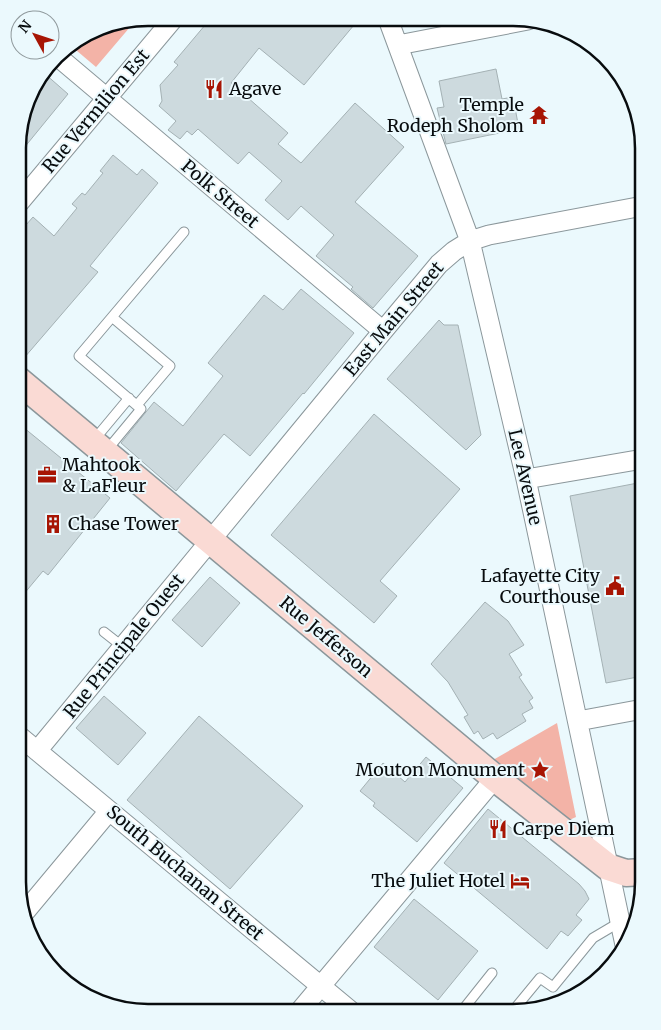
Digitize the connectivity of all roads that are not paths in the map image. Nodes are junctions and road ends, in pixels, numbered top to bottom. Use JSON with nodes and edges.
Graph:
{"nodes":[{"id":1,"x":167,"y":26,"type":"edge"},
{"id":2,"x":391,"y":26,"type":"edge"},
{"id":3,"x":497,"y":26,"type":"edge"},
{"id":4,"x":398,"y":45,"type":"junction"},
{"id":5,"x":63,"y":61,"type":"edge"},
{"id":6,"x":107,"y":98,"type":"junction"},
{"id":7,"x":26,"y":194,"type":"edge"},
{"id":8,"x":635,"y":208,"type":"edge"},
{"id":9,"x":184,"y":232,"type":"dead end"},
{"id":10,"x":470,"y":241,"type":"junction"},
{"id":11,"x":112,"y":317,"type":"junction"},
{"id":12,"x":383,"y":331,"type":"junction"},
{"id":13,"x":26,"y":387,"type":"edge"},
{"id":14,"x":129,"y":398,"type":"junction"},
{"id":15,"x":137,"y":405,"type":"junction"},
{"id":16,"x":99,"y":447,"type":"junction"},
{"id":17,"x":635,"y":460,"type":"edge"},
{"id":18,"x":526,"y":479,"type":"junction"},
{"id":19,"x":211,"y":540,"type":"junction"},
{"id":20,"x":104,"y":632,"type":"dead end"},
{"id":21,"x":123,"y":647,"type":"junction"},
{"id":22,"x":634,"y":711,"type":"edge"},
{"id":23,"x":578,"y":721,"type":"junction"},
{"id":24,"x":26,"y":742,"type":"edge"},
{"id":25,"x":37,"y":751,"type":"junction"},
{"id":26,"x":495,"y":778,"type":"junction"},
{"id":27,"x":108,"y":810,"type":"junction"},
{"id":28,"x":608,"y":867,"type":"junction"},
{"id":29,"x":634,"y":873,"type":"edge"},
{"id":30,"x":29,"y":907,"type":"edge"},
{"id":31,"x":620,"y":922,"type":"junction"},
{"id":32,"x":623,"y":934,"type":"edge"},
{"id":33,"x":492,"y":973,"type":"dead end"},
{"id":34,"x":321,"y":986,"type":"junction"},
{"id":35,"x":519,"y":1003,"type":"edge"},
{"id":36,"x":306,"y":1004,"type":"edge"},
{"id":37,"x":342,"y":1004,"type":"edge"},
{"id":38,"x":467,"y":1004,"type":"edge"}],
"edges":[{"from":1,"to":6,"type":"street","name":"Rue Vermilion Est"},
{"from":2,"to":4,"type":"street","name":"Lee Avenue"},
{"from":3,"to":4,"type":"street"},
{"from":4,"to":10,"type":"street","name":"Lee Avenue"},
{"from":5,"to":6,"type":"street","name":"Polk Street"},
{"from":6,"to":7,"type":"street","name":"Rue Vermilion Est"},
{"from":6,"to":12,"type":"street","name":"Polk Street"},
{"from":8,"to":10,"type":"street","name":"East Main Street"},
{"from":9,"to":11,"type":"lane"},
{"from":10,"to":12,"type":"street","name":"East Main Street"},
{"from":10,"to":18,"type":"street","name":"Lee Avenue"},
{"from":11,"to":14,"type":"lane"},
{"from":11,"to":15,"type":"lane"},
{"from":12,"to":19,"type":"street","name":"East Main Street"},
{"from":13,"to":16,"type":"street","name":"Rue Jefferson"},
{"from":14,"to":15,"type":"lane"},
{"from":14,"to":16,"type":"lane"},
{"from":15,"to":16,"type":"lane"},
{"from":16,"to":19,"type":"street","name":"Rue Jefferson"},
{"from":17,"to":18,"type":"street"},
{"from":18,"to":23,"type":"street","name":"Lee Avenue"},
{"from":19,"to":21,"type":"street","name":"Rue Principale Ouest"},
{"from":19,"to":26,"type":"street","name":"Rue Jefferson"},
{"from":20,"to":21,"type":"lane"},
{"from":21,"to":25,"type":"street","name":"Rue Principale Ouest"},
{"from":22,"to":23,"type":"street"},
{"from":23,"to":28,"type":"street","name":"Lee Avenue"},
{"from":24,"to":25,"type":"street","name":"South Buchanan Street"},
{"from":25,"to":27,"type":"street","name":"South Buchanan Street"},
{"from":26,"to":28,"type":"street","name":"Rue Jefferson"},
{"from":26,"to":34,"type":"street"},
{"from":27,"to":30,"type":"street"},
{"from":27,"to":34,"type":"street","name":"South Buchanan Street"},
{"from":28,"to":29,"type":"street","name":"Rue Jefferson"},
{"from":28,"to":31,"type":"street","name":"Lee Avenue"},
{"from":31,"to":32,"type":"street","name":"Lee Avenue"},
{"from":31,"to":35,"type":"lane"},
{"from":33,"to":38,"type":"lane"},
{"from":34,"to":36,"type":"street"},
{"from":34,"to":37,"type":"street","name":"South Buchanan Street"}]}
